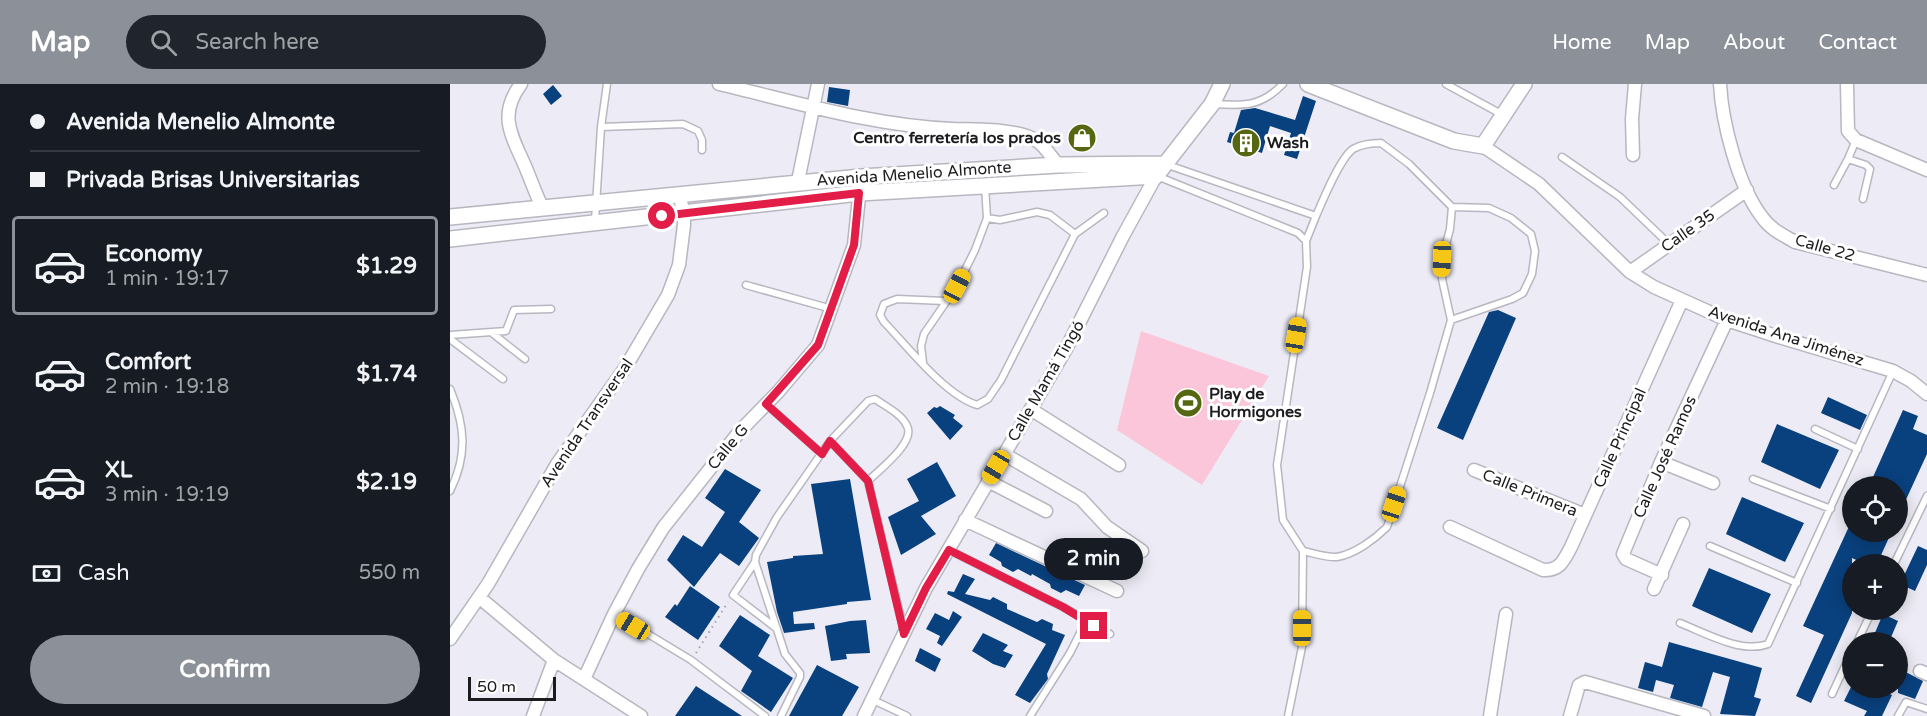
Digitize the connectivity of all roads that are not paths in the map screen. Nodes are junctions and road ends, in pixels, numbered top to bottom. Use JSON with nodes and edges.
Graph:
{"nodes":[{"id":1,"x":521,"y":84,"type":"edge"},
{"id":2,"x":607,"y":84,"type":"edge"},
{"id":3,"x":719,"y":84,"type":"edge"},
{"id":4,"x":818,"y":84,"type":"edge"},
{"id":5,"x":1221,"y":84,"type":"edge"},
{"id":6,"x":1283,"y":84,"type":"edge"},
{"id":7,"x":1308,"y":84,"type":"edge"},
{"id":8,"x":1446,"y":84,"type":"edge"},
{"id":9,"x":1524,"y":84,"type":"edge"},
{"id":10,"x":1635,"y":84,"type":"edge"},
{"id":11,"x":1720,"y":84,"type":"edge"},
{"id":12,"x":1847,"y":84,"type":"edge"},
{"id":13,"x":1212,"y":104,"type":"junction"},
{"id":14,"x":812,"y":108,"type":"junction"},
{"id":15,"x":1503,"y":115,"type":"junction"},
{"id":16,"x":601,"y":127,"type":"junction"},
{"id":17,"x":1856,"y":140,"type":"junction"},
{"id":18,"x":1483,"y":146,"type":"junction"},
{"id":19,"x":702,"y":150,"type":"dead end"},
{"id":20,"x":1633,"y":155,"type":"dead end"},
{"id":21,"x":1562,"y":157,"type":"dead end"},
{"id":22,"x":1848,"y":159,"type":"junction"},
{"id":23,"x":1058,"y":165,"type":"junction"},
{"id":24,"x":1160,"y":170,"type":"junction"},
{"id":25,"x":1927,"y":170,"type":"edge"},
{"id":26,"x":861,"y":177,"type":"junction"},
{"id":27,"x":798,"y":181,"type":"junction"},
{"id":28,"x":985,"y":185,"type":"junction"},
{"id":29,"x":1834,"y":185,"type":"dead end"},
{"id":30,"x":1747,"y":190,"type":"junction"},
{"id":31,"x":859,"y":193,"type":"junction"},
{"id":32,"x":679,"y":194,"type":"junction"},
{"id":33,"x":1863,"y":199,"type":"dead end"},
{"id":34,"x":595,"y":203,"type":"junction"},
{"id":35,"x":1452,"y":207,"type":"junction"},
{"id":36,"x":543,"y":209,"type":"junction"},
{"id":37,"x":1104,"y":213,"type":"dead end"},
{"id":38,"x":684,"y":214,"type":"junction"},
{"id":39,"x":1316,"y":216,"type":"junction"},
{"id":40,"x":450,"y":217,"type":"edge"},
{"id":41,"x":987,"y":218,"type":"junction"},
{"id":42,"x":595,"y":223,"type":"junction"},
{"id":43,"x":1075,"y":234,"type":"junction"},
{"id":44,"x":450,"y":239,"type":"edge"},
{"id":45,"x":1306,"y":241,"type":"junction"},
{"id":46,"x":1669,"y":244,"type":"junction"},
{"id":47,"x":1630,"y":272,"type":"junction"},
{"id":48,"x":1927,"y":275,"type":"edge"},
{"id":49,"x":746,"y":285,"type":"dead end"},
{"id":50,"x":1682,"y":300,"type":"junction"},
{"id":51,"x":945,"y":301,"type":"junction"},
{"id":52,"x":551,"y":309,"type":"dead end"},
{"id":53,"x":832,"y":309,"type":"junction"},
{"id":54,"x":1451,"y":320,"type":"junction"},
{"id":55,"x":1727,"y":320,"type":"junction"},
{"id":56,"x":492,"y":332,"type":"junction"},
{"id":57,"x":450,"y":337,"type":"edge"},
{"id":58,"x":525,"y":359,"type":"dead end"},
{"id":59,"x":924,"y":364,"type":"junction"},
{"id":60,"x":1893,"y":371,"type":"junction"},
{"id":61,"x":503,"y":379,"type":"dead end"},
{"id":62,"x":450,"y":389,"type":"edge"},
{"id":63,"x":1927,"y":394,"type":"edge"},
{"id":64,"x":766,"y":404,"type":"junction"},
{"id":65,"x":1032,"y":410,"type":"junction"},
{"id":66,"x":1815,"y":429,"type":"dead end"},
{"id":67,"x":830,"y":441,"type":"junction"},
{"id":68,"x":1858,"y":448,"type":"junction"},
{"id":69,"x":822,"y":454,"type":"junction"},
{"id":70,"x":1004,"y":454,"type":"junction"},
{"id":71,"x":1661,"y":462,"type":"junction"},
{"id":72,"x":1119,"y":465,"type":"dead end"},
{"id":73,"x":1474,"y":470,"type":"dead end"},
{"id":74,"x":1753,"y":479,"type":"dead end"},
{"id":75,"x":868,"y":481,"type":"junction"},
{"id":76,"x":988,"y":481,"type":"junction"},
{"id":77,"x":1713,"y":483,"type":"dead end"},
{"id":78,"x":450,"y":491,"type":"edge"},
{"id":79,"x":1927,"y":496,"type":"edge"},
{"id":80,"x":1830,"y":509,"type":"junction"},
{"id":81,"x":1046,"y":511,"type":"dead end"},
{"id":82,"x":1585,"y":515,"type":"junction"},
{"id":83,"x":964,"y":520,"type":"junction"},
{"id":84,"x":1683,"y":524,"type":"dead end"},
{"id":85,"x":1450,"y":527,"type":"dead end"},
{"id":86,"x":1710,"y":546,"type":"dead end"},
{"id":87,"x":949,"y":550,"type":"junction"},
{"id":88,"x":1142,"y":550,"type":"dead end"},
{"id":89,"x":1303,"y":551,"type":"junction"},
{"id":90,"x":1899,"y":554,"type":"edge"},
{"id":91,"x":755,"y":562,"type":"junction"},
{"id":92,"x":1662,"y":575,"type":"junction"},
{"id":93,"x":1797,"y":583,"type":"junction"},
{"id":94,"x":1654,"y":589,"type":"dead end"},
{"id":95,"x":1117,"y":591,"type":"dead end"},
{"id":96,"x":480,"y":598,"type":"junction"},
{"id":97,"x":614,"y":614,"type":"junction"},
{"id":98,"x":1506,"y":614,"type":"dead end"},
{"id":99,"x":1086,"y":621,"type":"junction"},
{"id":100,"x":1680,"y":623,"type":"dead end"},
{"id":101,"x":777,"y":628,"type":"junction"},
{"id":102,"x":904,"y":634,"type":"junction"},
{"id":103,"x":1110,"y":634,"type":"dead end"},
{"id":104,"x":450,"y":639,"type":"edge"},
{"id":105,"x":554,"y":660,"type":"junction"},
{"id":106,"x":1842,"y":672,"type":"edge"},
{"id":107,"x":584,"y":679,"type":"junction"},
{"id":108,"x":1832,"y":694,"type":"dead end"},
{"id":109,"x":873,"y":700,"type":"junction"},
{"id":110,"x":1927,"y":709,"type":"edge"},
{"id":111,"x":625,"y":711,"type":"edge"},
{"id":112,"x":533,"y":716,"type":"edge"},
{"id":113,"x":641,"y":716,"type":"edge"},
{"id":114,"x":765,"y":716,"type":"edge"},
{"id":115,"x":781,"y":716,"type":"edge"},
{"id":116,"x":864,"y":716,"type":"edge"},
{"id":117,"x":907,"y":716,"type":"edge"},
{"id":118,"x":1030,"y":716,"type":"edge"},
{"id":119,"x":1288,"y":716,"type":"edge"},
{"id":120,"x":1490,"y":716,"type":"edge"},
{"id":121,"x":1570,"y":716,"type":"edge"},
{"id":122,"x":1704,"y":716,"type":"edge"},
{"id":123,"x":1898,"y":716,"type":"edge"}],
"edges":[{"from":1,"to":36,"type":"street"},
{"from":2,"to":16,"type":"lane"},
{"from":3,"to":14,"type":"street"},
{"from":4,"to":14,"type":"street"},
{"from":5,"to":13,"type":"street","name":"Calle Mamá Tingó"},
{"from":6,"to":13,"type":"lane"},
{"from":7,"to":18,"type":"street","name":"Avenida Ana Jiménez"},
{"from":8,"to":15,"type":"lane"},
{"from":9,"to":15,"type":"street"},
{"from":10,"to":20,"type":"street"},
{"from":11,"to":30,"type":"street","name":"Calle 22"},
{"from":12,"to":17,"type":"street"},
{"from":13,"to":24,"type":"street","name":"Calle Mamá Tingó"},
{"from":14,"to":23,"type":"street"},
{"from":14,"to":27,"type":"street"},
{"from":15,"to":18,"type":"street"},
{"from":16,"to":19,"type":"lane"},
{"from":16,"to":34,"type":"lane"},
{"from":17,"to":22,"type":"lane"},
{"from":17,"to":25,"type":"street"},
{"from":18,"to":47,"type":"street","name":"Avenida Ana Jiménez"},
{"from":21,"to":46,"type":"lane"},
{"from":22,"to":29,"type":"lane"},
{"from":22,"to":33,"type":"lane"},
{"from":23,"to":24,"type":"street","name":"Avenida Menelio Almonte"},
{"from":23,"to":26,"type":"street","name":"Avenida Menelio Almonte"},
{"from":24,"to":28,"type":"street","name":"Avenida Menelio Almonte"},
{"from":24,"to":39,"type":"lane"},
{"from":24,"to":45,"type":"lane"},
{"from":24,"to":65,"type":"street","name":"Calle Mamá Tingó"},
{"from":26,"to":27,"type":"street","name":"Avenida Menelio Almonte"},
{"from":26,"to":31,"type":"street","name":"Calle G"},
{"from":27,"to":32,"type":"street","name":"Avenida Menelio Almonte"},
{"from":28,"to":31,"type":"street","name":"Avenida Menelio Almonte"},
{"from":28,"to":41,"type":"lane"},
{"from":30,"to":46,"type":"street","name":"Calle 35"},
{"from":30,"to":48,"type":"street","name":"Calle 22"},
{"from":31,"to":38,"type":"street","name":"Avenida Menelio Almonte"},
{"from":31,"to":53,"type":"street","name":"Calle G"},
{"from":32,"to":34,"type":"street","name":"Avenida Menelio Almonte"},
{"from":32,"to":38,"type":"street","name":"Avenida Transversal"},
{"from":34,"to":36,"type":"street","name":"Avenida Menelio Almonte"},
{"from":34,"to":42,"type":"lane"},
{"from":35,"to":39,"type":"lane"},
{"from":35,"to":54,"type":"lane"},
{"from":35,"to":54,"type":"lane"},
{"from":36,"to":40,"type":"street","name":"Avenida Menelio Almonte"},
{"from":37,"to":43,"type":"lane"},
{"from":38,"to":42,"type":"street","name":"Avenida Menelio Almonte"},
{"from":38,"to":96,"type":"street","name":"Avenida Transversal"},
{"from":39,"to":45,"type":"lane"},
{"from":41,"to":43,"type":"lane"},
{"from":41,"to":51,"type":"lane"},
{"from":42,"to":44,"type":"street","name":"Avenida Menelio Almonte"},
{"from":43,"to":59,"type":"lane"},
{"from":45,"to":89,"type":"lane"},
{"from":46,"to":47,"type":"street","name":"Calle 35"},
{"from":47,"to":50,"type":"street","name":"Avenida Ana Jiménez"},
{"from":49,"to":53,"type":"lane"},
{"from":50,"to":55,"type":"street","name":"Avenida Ana Jiménez"},
{"from":50,"to":82,"type":"street","name":"Calle Principal"},
{"from":51,"to":59,"type":"lane"},
{"from":51,"to":59,"type":"lane"},
{"from":52,"to":56,"type":"lane"},
{"from":53,"to":64,"type":"street","name":"Calle G"},
{"from":54,"to":89,"type":"lane"},
{"from":55,"to":60,"type":"street","name":"Avenida Ana Jiménez"},
{"from":55,"to":71,"type":"street","name":"Calle José Ramos"},
{"from":56,"to":57,"type":"lane"},
{"from":56,"to":58,"type":"lane"},
{"from":57,"to":61,"type":"lane"},
{"from":60,"to":63,"type":"street","name":"Avenida Ana Jiménez"},
{"from":60,"to":68,"type":"lane"},
{"from":62,"to":78,"type":"lane"},
{"from":64,"to":69,"type":"lane"},
{"from":64,"to":97,"type":"street","name":"Calle G"},
{"from":65,"to":70,"type":"street","name":"Calle Mamá Tingó"},
{"from":65,"to":72,"type":"street"},
{"from":66,"to":68,"type":"lane"},
{"from":67,"to":69,"type":"lane"},
{"from":67,"to":75,"type":"lane"},
{"from":67,"to":75,"type":"lane"},
{"from":68,"to":80,"type":"lane"},
{"from":69,"to":91,"type":"lane"},
{"from":70,"to":76,"type":"street","name":"Calle Mamá Tingó"},
{"from":70,"to":88,"type":"street"},
{"from":71,"to":77,"type":"street"},
{"from":71,"to":92,"type":"street","name":"Calle José Ramos"},
{"from":73,"to":82,"type":"street","name":"Calle Primera"},
{"from":74,"to":80,"type":"lane"},
{"from":75,"to":102,"type":"lane"},
{"from":76,"to":81,"type":"street"},
{"from":76,"to":83,"type":"street","name":"Calle Mamá Tingó"},
{"from":79,"to":90,"type":"lane"},
{"from":80,"to":93,"type":"lane"},
{"from":82,"to":85,"type":"street","name":"Calle Principal"},
{"from":83,"to":87,"type":"street","name":"Calle Mamá Tingó"},
{"from":83,"to":95,"type":"street"},
{"from":84,"to":92,"type":"street"},
{"from":86,"to":93,"type":"lane"},
{"from":87,"to":99,"type":"lane"},
{"from":87,"to":102,"type":"street","name":"Calle Mamá Tingó"},
{"from":89,"to":119,"type":"lane"},
{"from":91,"to":101,"type":"lane"},
{"from":91,"to":101,"type":"lane"},
{"from":92,"to":94,"type":"street"},
{"from":93,"to":100,"type":"lane"},
{"from":96,"to":104,"type":"street","name":"Avenida Transversal"},
{"from":96,"to":105,"type":"street"},
{"from":97,"to":107,"type":"street","name":"Calle G"},
{"from":97,"to":114,"type":"lane"},
{"from":98,"to":120,"type":"street"},
{"from":99,"to":103,"type":"lane"},
{"from":99,"to":118,"type":"lane"},
{"from":101,"to":115,"type":"lane"},
{"from":102,"to":109,"type":"street","name":"Calle Mamá Tingó"},
{"from":105,"to":107,"type":"street"},
{"from":105,"to":112,"type":"street"},
{"from":106,"to":108,"type":"lane"},
{"from":107,"to":111,"type":"street"},
{"from":109,"to":116,"type":"street","name":"Calle Mamá Tingó"},
{"from":109,"to":117,"type":"lane"},
{"from":110,"to":123,"type":"lane"},
{"from":111,"to":113,"type":"street"},
{"from":121,"to":122,"type":"street"}]}
